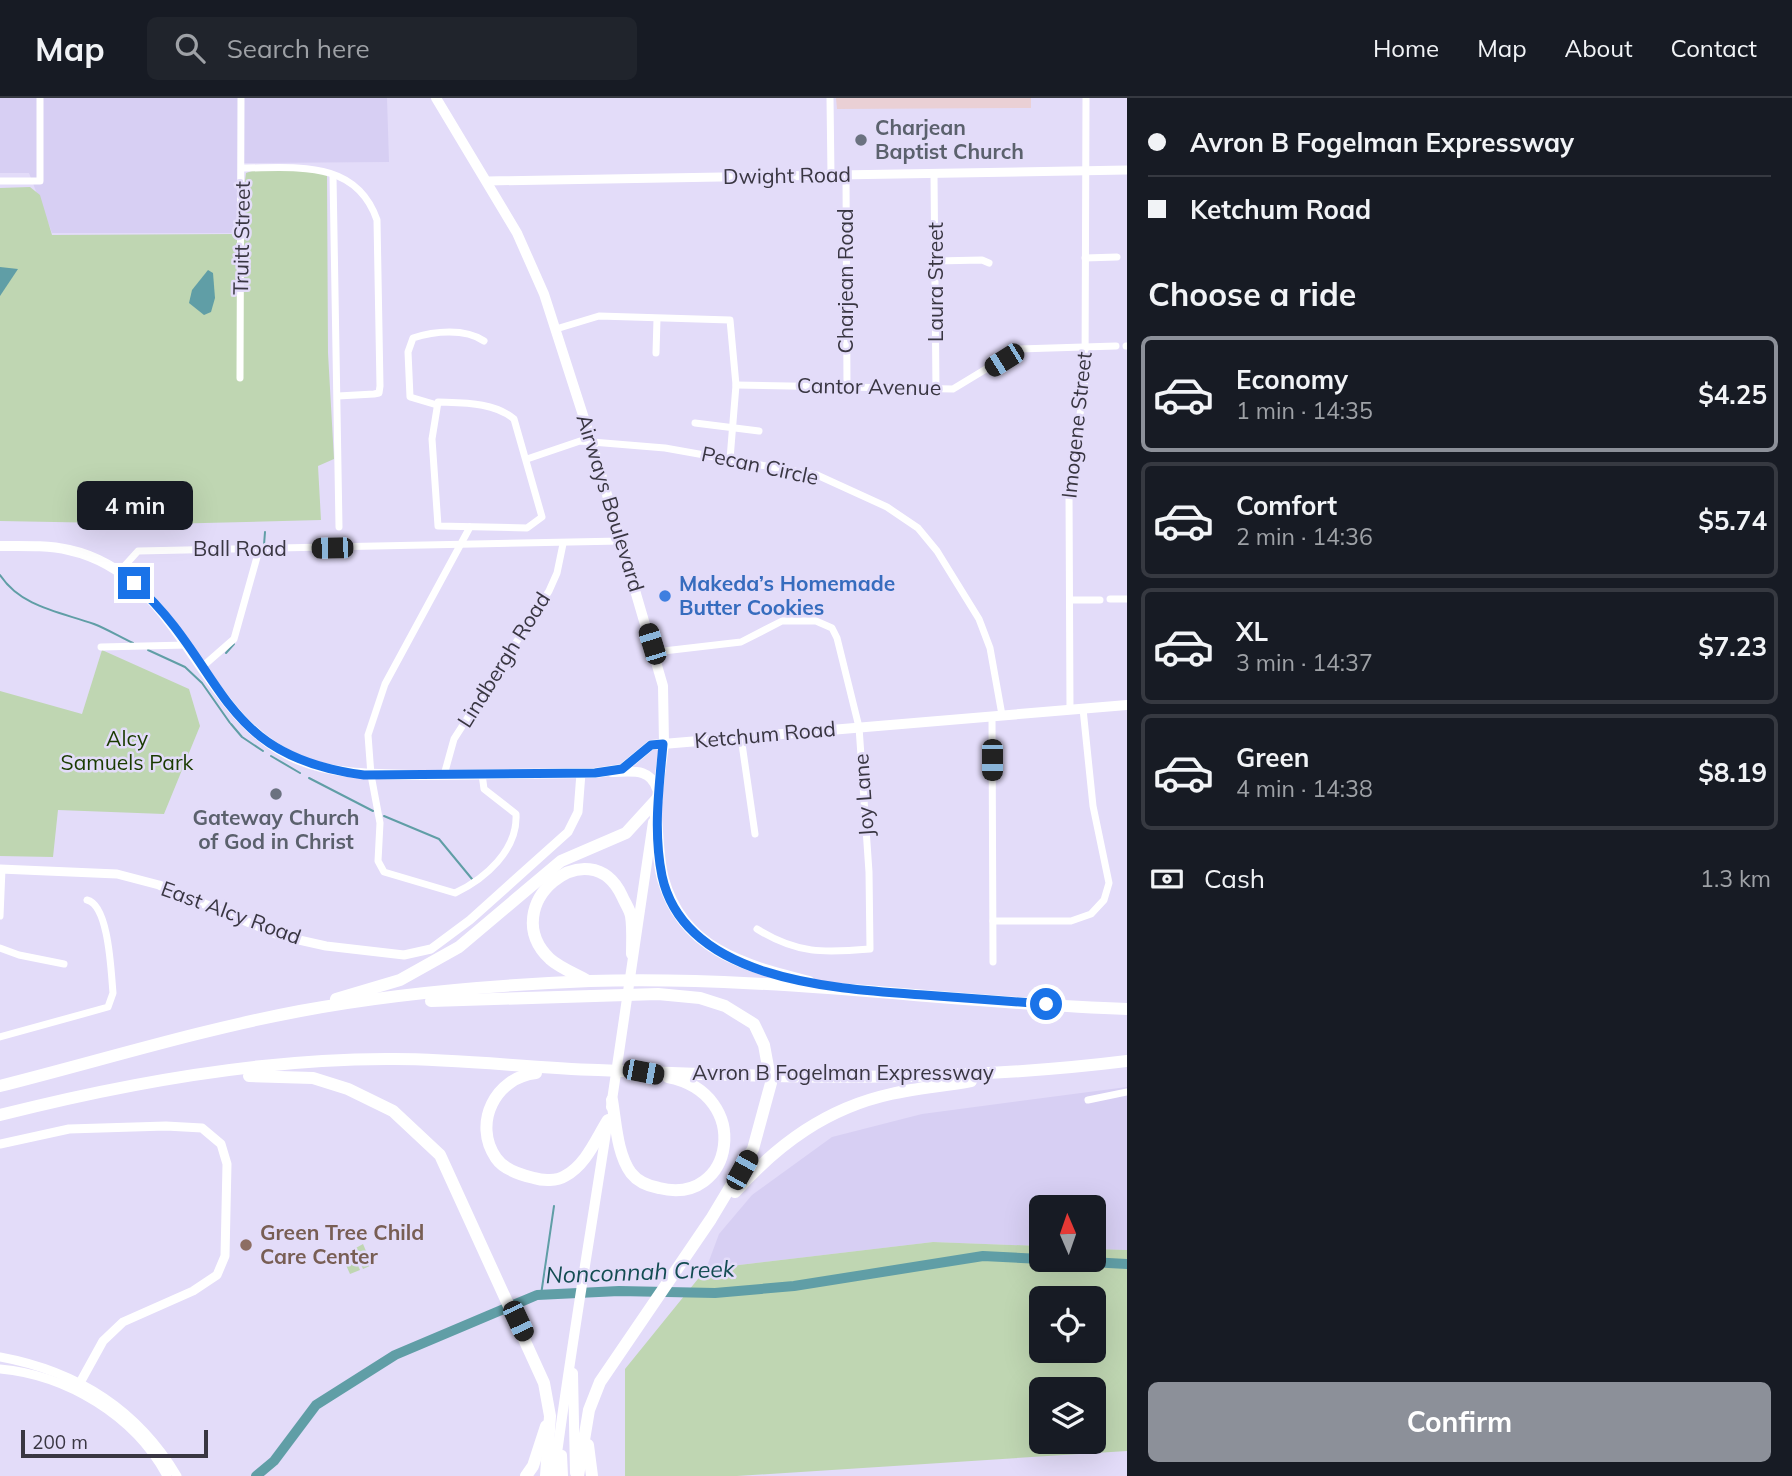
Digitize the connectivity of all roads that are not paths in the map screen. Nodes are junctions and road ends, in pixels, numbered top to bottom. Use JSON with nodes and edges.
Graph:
{"nodes":[{"id":1,"x":40,"y":98,"type":"edge"},
{"id":2,"x":241,"y":98,"type":"edge"},
{"id":3,"x":436,"y":98,"type":"edge"},
{"id":4,"x":830,"y":98,"type":"edge"},
{"id":5,"x":1086,"y":98,"type":"edge"},
{"id":6,"x":243,"y":167,"type":"junction"},
{"id":7,"x":1127,"y":170,"type":"edge"},
{"id":8,"x":1088,"y":171,"type":"junction"},
{"id":9,"x":934,"y":174,"type":"junction"},
{"id":10,"x":846,"y":175,"type":"junction"},
{"id":11,"x":333,"y":176,"type":"junction"},
{"id":12,"x":831,"y":176,"type":"junction"},
{"id":13,"x":0,"y":181,"type":"edge"},
{"id":14,"x":488,"y":181,"type":"junction"},
{"id":15,"x":1117,"y":257,"type":"dead end"},
{"id":16,"x":1085,"y":258,"type":"junction"},
{"id":17,"x":936,"y":261,"type":"junction"},
{"id":18,"x":989,"y":263,"type":"dead end"},
{"id":19,"x":657,"y":319,"type":"junction"},
{"id":20,"x":556,"y":329,"type":"junction"},
{"id":21,"x":484,"y":341,"type":"dead end"},
{"id":22,"x":1086,"y":346,"type":"junction"},
{"id":23,"x":1116,"y":346,"type":"dead end"},
{"id":24,"x":656,"y":353,"type":"dead end"},
{"id":25,"x":240,"y":378,"type":"dead end"},
{"id":26,"x":736,"y":385,"type":"junction"},
{"id":27,"x":847,"y":387,"type":"junction"},
{"id":28,"x":936,"y":390,"type":"junction"},
{"id":29,"x":338,"y":396,"type":"junction"},
{"id":30,"x":437,"y":405,"type":"junction"},
{"id":31,"x":695,"y":423,"type":"dead end"},
{"id":32,"x":733,"y":429,"type":"junction"},
{"id":33,"x":759,"y":431,"type":"dead end"},
{"id":34,"x":592,"y":440,"type":"junction"},
{"id":35,"x":527,"y":459,"type":"junction"},
{"id":36,"x":730,"y":459,"type":"junction"},
{"id":37,"x":339,"y":527,"type":"dead end"},
{"id":38,"x":470,"y":527,"type":"junction"},
{"id":39,"x":621,"y":541,"type":"junction"},
{"id":40,"x":462,"y":544,"type":"junction"},
{"id":41,"x":563,"y":544,"type":"junction"},
{"id":42,"x":0,"y":546,"type":"edge"},
{"id":43,"x":262,"y":550,"type":"junction"},
{"id":44,"x":119,"y":572,"type":"junction"},
{"id":45,"x":1110,"y":599,"type":"dead end"},
{"id":46,"x":1127,"y":599,"type":"edge"},
{"id":47,"x":1070,"y":600,"type":"junction"},
{"id":48,"x":1100,"y":600,"type":"dead end"},
{"id":49,"x":187,"y":645,"type":"junction"},
{"id":50,"x":101,"y":647,"type":"dead end"},
{"id":51,"x":654,"y":652,"type":"junction"},
{"id":52,"x":202,"y":667,"type":"junction"},
{"id":53,"x":1127,"y":705,"type":"edge"},
{"id":54,"x":1083,"y":709,"type":"junction"},
{"id":55,"x":1070,"y":710,"type":"junction"},
{"id":56,"x":997,"y":715,"type":"junction"},
{"id":57,"x":859,"y":727,"type":"junction"},
{"id":58,"x":741,"y":737,"type":"junction"},
{"id":59,"x":663,"y":744,"type":"junction"},
{"id":60,"x":611,"y":772,"type":"junction"},
{"id":61,"x":581,"y":773,"type":"junction"},
{"id":62,"x":482,"y":774,"type":"junction"},
{"id":63,"x":371,"y":775,"type":"junction"},
{"id":64,"x":444,"y":775,"type":"junction"},
{"id":65,"x":657,"y":800,"type":"junction"},
{"id":66,"x":755,"y":834,"type":"dead end"},
{"id":67,"x":1,"y":869,"type":"edge"},
{"id":68,"x":87,"y":900,"type":"dead end"},
{"id":69,"x":0,"y":916,"type":"edge"},
{"id":70,"x":993,"y":921,"type":"junction"},
{"id":71,"x":757,"y":929,"type":"dead end"},
{"id":72,"x":0,"y":948,"type":"edge"},
{"id":73,"x":632,"y":954,"type":"junction"},
{"id":74,"x":993,"y":962,"type":"dead end"},
{"id":75,"x":64,"y":964,"type":"dead end"},
{"id":76,"x":588,"y":981,"type":"junction"},
{"id":77,"x":658,"y":988,"type":"junction"},
{"id":78,"x":837,"y":989,"type":"junction"},
{"id":79,"x":375,"y":1000,"type":"junction"},
{"id":80,"x":1127,"y":1009,"type":"edge"},
{"id":81,"x":297,"y":1012,"type":"junction"},
{"id":82,"x":0,"y":1037,"type":"edge"},
{"id":83,"x":1127,"y":1061,"type":"edge"},
{"id":84,"x":573,"y":1069,"type":"junction"},
{"id":85,"x":643,"y":1072,"type":"junction"},
{"id":86,"x":1017,"y":1073,"type":"junction"},
{"id":87,"x":182,"y":1077,"type":"junction"},
{"id":88,"x":0,"y":1086,"type":"edge"},
{"id":89,"x":1127,"y":1092,"type":"edge"},
{"id":90,"x":612,"y":1100,"type":"junction"},
{"id":91,"x":1088,"y":1100,"type":"dead end"},
{"id":92,"x":0,"y":1115,"type":"edge"},
{"id":93,"x":608,"y":1120,"type":"junction"},
{"id":94,"x":0,"y":1144,"type":"edge"},
{"id":95,"x":709,"y":1222,"type":"junction"},
{"id":96,"x":574,"y":1347,"type":"junction"},
{"id":97,"x":0,"y":1357,"type":"edge"},
{"id":98,"x":0,"y":1369,"type":"edge"},
{"id":99,"x":78,"y":1386,"type":"junction"},
{"id":100,"x":562,"y":1403,"type":"junction"},
{"id":101,"x":589,"y":1410,"type":"junction"},
{"id":102,"x":550,"y":1416,"type":"junction"},
{"id":103,"x":164,"y":1462,"type":"junction"},
{"id":104,"x":167,"y":1476,"type":"edge"},
{"id":105,"x":177,"y":1476,"type":"edge"},
{"id":106,"x":526,"y":1476,"type":"edge"},
{"id":107,"x":546,"y":1476,"type":"edge"},
{"id":108,"x":554,"y":1476,"type":"edge"},
{"id":109,"x":563,"y":1476,"type":"edge"},
{"id":110,"x":577,"y":1476,"type":"edge"},
{"id":111,"x":592,"y":1476,"type":"edge"}],
"edges":[{"from":1,"to":13,"type":"street"},
{"from":2,"to":6,"type":"street","name":"Truitt Street"},
{"from":3,"to":14,"type":"main road","name":"Airways Boulevard"},
{"from":4,"to":12,"type":"street"},
{"from":5,"to":8,"type":"street","name":"Imogene Street"},
{"from":6,"to":11,"type":"street"},
{"from":6,"to":25,"type":"street","name":"Truitt Street"},
{"from":7,"to":8,"type":"street","name":"Dwight Road"},
{"from":8,"to":9,"type":"street","name":"Dwight Road"},
{"from":8,"to":16,"type":"street","name":"Imogene Street"},
{"from":9,"to":10,"type":"street","name":"Dwight Road"},
{"from":9,"to":17,"type":"street","name":"Laura Street"},
{"from":10,"to":12,"type":"street","name":"Dwight Road"},
{"from":10,"to":27,"type":"street","name":"Charjean Road"},
{"from":11,"to":29,"type":"street"},
{"from":11,"to":29,"type":"street"},
{"from":12,"to":14,"type":"street","name":"Dwight Road"},
{"from":14,"to":20,"type":"main road","name":"Airways Boulevard"},
{"from":15,"to":16,"type":"street"},
{"from":16,"to":22,"type":"street","name":"Imogene Street"},
{"from":17,"to":18,"type":"street"},
{"from":17,"to":28,"type":"street","name":"Laura Street"},
{"from":19,"to":20,"type":"street"},
{"from":19,"to":24,"type":"street"},
{"from":19,"to":26,"type":"street"},
{"from":20,"to":34,"type":"main road","name":"Airways Boulevard"},
{"from":21,"to":30,"type":"street"},
{"from":22,"to":23,"type":"street","name":"Cantor Avenue"},
{"from":22,"to":28,"type":"street","name":"Cantor Avenue"},
{"from":22,"to":47,"type":"street","name":"Imogene Street"},
{"from":26,"to":27,"type":"street","name":"Cantor Avenue"},
{"from":26,"to":32,"type":"street"},
{"from":27,"to":28,"type":"street","name":"Cantor Avenue"},
{"from":29,"to":37,"type":"street"},
{"from":30,"to":35,"type":"street"},
{"from":30,"to":38,"type":"street"},
{"from":31,"to":32,"type":"street"},
{"from":32,"to":33,"type":"street"},
{"from":32,"to":36,"type":"street"},
{"from":34,"to":35,"type":"street"},
{"from":34,"to":36,"type":"street","name":"Pecan Circle"},
{"from":34,"to":39,"type":"main road","name":"Airways Boulevard"},
{"from":35,"to":38,"type":"street"},
{"from":36,"to":56,"type":"street","name":"Pecan Circle"},
{"from":38,"to":40,"type":"street"},
{"from":39,"to":41,"type":"street","name":"Ball Road"},
{"from":39,"to":51,"type":"main road","name":"Airways Boulevard"},
{"from":40,"to":41,"type":"street","name":"Ball Road"},
{"from":40,"to":43,"type":"street","name":"Ball Road"},
{"from":40,"to":63,"type":"street"},
{"from":41,"to":64,"type":"street","name":"Lindbergh Road"},
{"from":42,"to":44,"type":"main road"},
{"from":43,"to":44,"type":"street","name":"Ball Road"},
{"from":43,"to":52,"type":"street"},
{"from":44,"to":49,"type":"main road","name":"Ketchum Road"},
{"from":45,"to":46,"type":"street"},
{"from":47,"to":48,"type":"street"},
{"from":47,"to":55,"type":"street","name":"Imogene Street"},
{"from":49,"to":50,"type":"street"},
{"from":49,"to":52,"type":"main road","name":"Ketchum Road"},
{"from":51,"to":57,"type":"street","name":"Joy Lane"},
{"from":51,"to":59,"type":"main road","name":"Airways Boulevard"},
{"from":52,"to":63,"type":"main road","name":"Ketchum Road"},
{"from":53,"to":54,"type":"main road","name":"Ketchum Road"},
{"from":54,"to":55,"type":"main road","name":"Ketchum Road"},
{"from":54,"to":70,"type":"street"},
{"from":55,"to":56,"type":"main road","name":"Ketchum Road"},
{"from":56,"to":57,"type":"main road","name":"Ketchum Road"},
{"from":56,"to":70,"type":"street","name":"Pecan Circle"},
{"from":57,"to":58,"type":"main road","name":"Ketchum Road"},
{"from":57,"to":71,"type":"street","name":"Joy Lane"},
{"from":58,"to":59,"type":"main road","name":"Ketchum Road"},
{"from":58,"to":66,"type":"street"},
{"from":59,"to":60,"type":"main road","name":"Ketchum Road"},
{"from":59,"to":65,"type":"main road","name":"Airways Boulevard"},
{"from":60,"to":61,"type":"main road","name":"Ketchum Road"},
{"from":60,"to":65,"type":"main road"},
{"from":61,"to":62,"type":"main road","name":"Ketchum Road"},
{"from":61,"to":67,"type":"street","name":"East Alcy Road"},
{"from":62,"to":63,"type":"street"},
{"from":62,"to":64,"type":"main road","name":"Ketchum Road"},
{"from":63,"to":64,"type":"main road","name":"Ketchum Road"},
{"from":65,"to":73,"type":"main road","name":"Airways Boulevard"},
{"from":65,"to":78,"type":"highway"},
{"from":65,"to":81,"type":"highway"},
{"from":67,"to":69,"type":"street"},
{"from":68,"to":82,"type":"street"},
{"from":70,"to":74,"type":"street","name":"Pecan Circle"},
{"from":72,"to":75,"type":"street"},
{"from":73,"to":76,"type":"highway"},
{"from":73,"to":90,"type":"main road","name":"Airways Boulevard"},
{"from":76,"to":77,"type":"highway"},
{"from":76,"to":79,"type":"highway"},
{"from":77,"to":78,"type":"highway"},
{"from":77,"to":79,"type":"highway"},
{"from":77,"to":95,"type":"highway"},
{"from":78,"to":80,"type":"highway"},
{"from":79,"to":81,"type":"highway"},
{"from":81,"to":88,"type":"highway"},
{"from":83,"to":86,"type":"highway","name":"Avron B Fogelman Expressway"},
{"from":84,"to":85,"type":"highway","name":"Avron B Fogelman Expressway"},
{"from":84,"to":87,"type":"highway","name":"Avron B Fogelman Expressway"},
{"from":84,"to":93,"type":"highway"},
{"from":85,"to":86,"type":"highway","name":"Avron B Fogelman Expressway"},
{"from":85,"to":90,"type":"highway"},
{"from":86,"to":95,"type":"highway"},
{"from":87,"to":92,"type":"highway"},
{"from":87,"to":102,"type":"highway"},
{"from":89,"to":91,"type":"street"},
{"from":90,"to":93,"type":"main road","name":"Airways Boulevard"},
{"from":93,"to":96,"type":"main road","name":"Airways Boulevard"},
{"from":94,"to":99,"type":"street"},
{"from":95,"to":101,"type":"highway"},
{"from":96,"to":100,"type":"main road","name":"Airways Boulevard"},
{"from":96,"to":110,"type":"main road"},
{"from":97,"to":99,"type":"street"},
{"from":98,"to":99,"type":"street"},
{"from":99,"to":103,"type":"street"},
{"from":100,"to":108,"type":"main road","name":"Airways Boulevard"},
{"from":100,"to":109,"type":"main road"},
{"from":101,"to":110,"type":"highway"},
{"from":101,"to":111,"type":"highway"},
{"from":102,"to":106,"type":"highway"},
{"from":102,"to":107,"type":"highway"},
{"from":103,"to":104,"type":"street"},
{"from":103,"to":105,"type":"street"}]}
